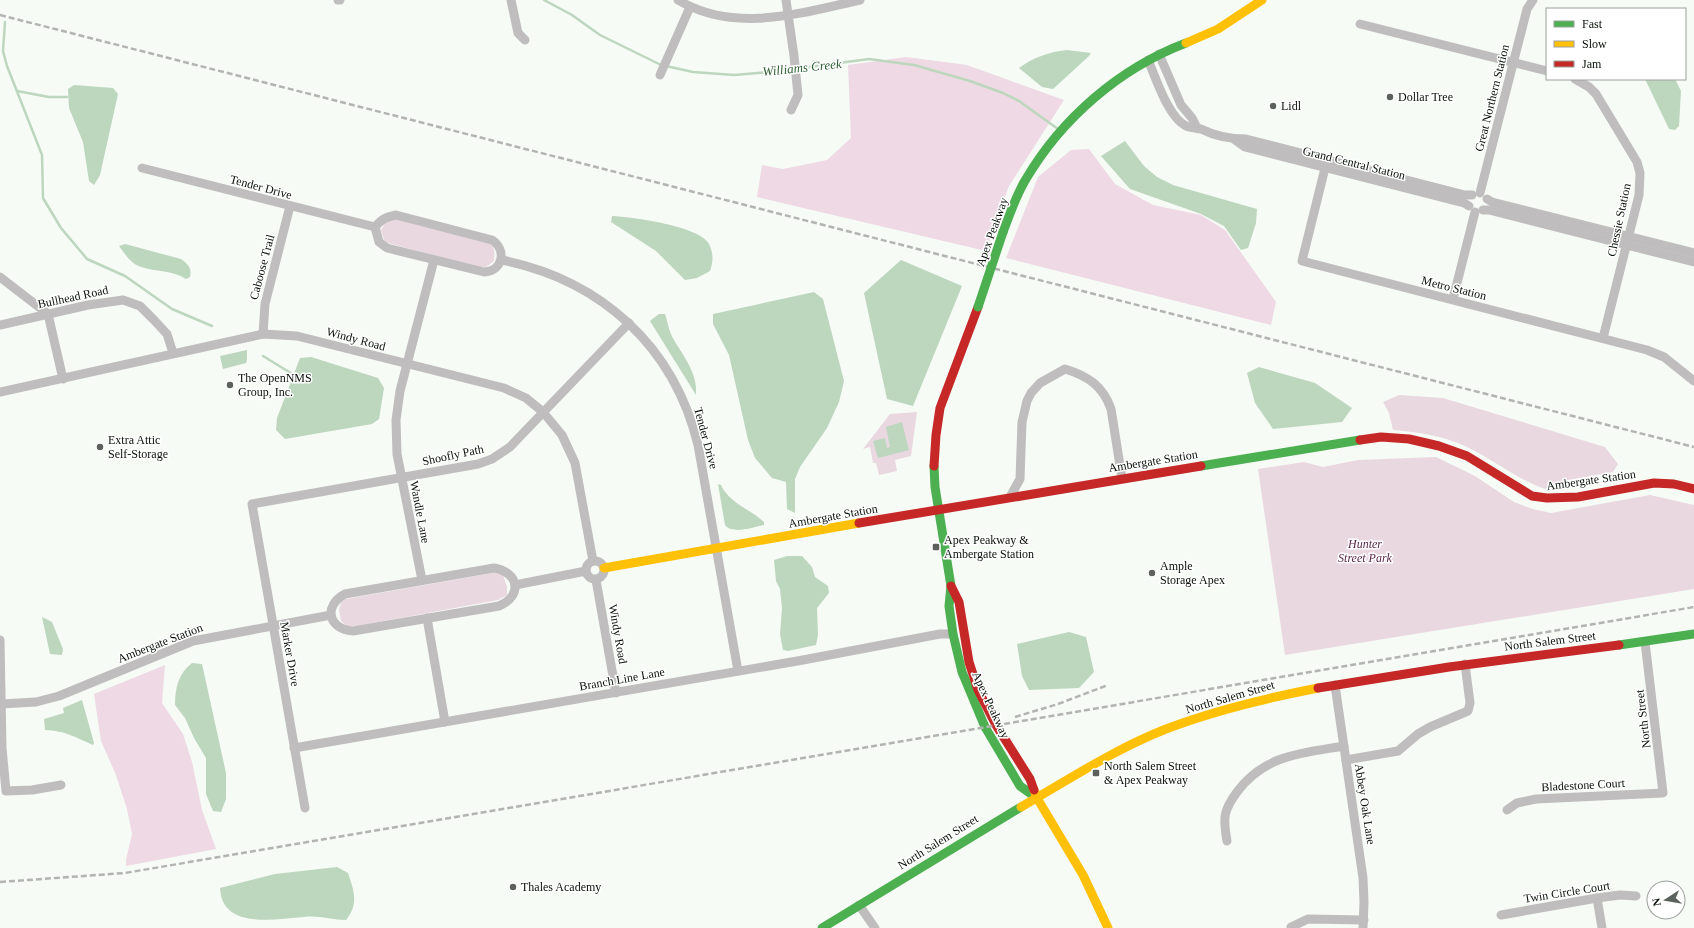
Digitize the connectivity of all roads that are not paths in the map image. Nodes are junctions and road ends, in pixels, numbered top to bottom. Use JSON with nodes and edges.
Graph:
{"nodes":[{"id":1,"x":511,"y":0,"type":"edge"},
{"id":2,"x":678,"y":0,"type":"edge"},
{"id":3,"x":786,"y":0,"type":"edge"},
{"id":4,"x":860,"y":0,"type":"edge"},
{"id":5,"x":1262,"y":0,"type":"edge"},
{"id":6,"x":1534,"y":0,"type":"edge"},
{"id":7,"x":1527,"y":5,"type":"edge"},
{"id":8,"x":690,"y":7,"type":"junction"},
{"id":9,"x":788,"y":16,"type":"junction"},
{"id":10,"x":1360,"y":24,"type":"dead end"},
{"id":11,"x":525,"y":40,"type":"dead end"},
{"id":12,"x":1159,"y":54,"type":"junction"},
{"id":13,"x":1148,"y":60,"type":"junction"},
{"id":14,"x":1513,"y":62,"type":"junction"},
{"id":15,"x":1546,"y":71,"type":"edge"},
{"id":16,"x":660,"y":75,"type":"dead end"},
{"id":17,"x":1577,"y":80,"type":"edge"},
{"id":18,"x":791,"y":110,"type":"dead end"},
{"id":19,"x":1198,"y":128,"type":"junction"},
{"id":20,"x":1326,"y":164,"type":"junction"},
{"id":21,"x":142,"y":168,"type":"dead end"},
{"id":22,"x":1479,"y":196,"type":"junction"},
{"id":23,"x":290,"y":206,"type":"junction"},
{"id":24,"x":1476,"y":209,"type":"junction"},
{"id":25,"x":375,"y":228,"type":"junction"},
{"id":26,"x":1628,"y":241,"type":"junction"},
{"id":27,"x":1694,"y":253,"type":"edge"},
{"id":28,"x":434,"y":260,"type":"junction"},
{"id":29,"x":502,"y":260,"type":"junction"},
{"id":30,"x":1694,"y":262,"type":"edge"},
{"id":31,"x":0,"y":277,"type":"edge"},
{"id":32,"x":1453,"y":299,"type":"junction"},
{"id":33,"x":48,"y":314,"type":"junction"},
{"id":34,"x":629,"y":323,"type":"junction"},
{"id":35,"x":0,"y":325,"type":"edge"},
{"id":36,"x":263,"y":334,"type":"junction"},
{"id":37,"x":1603,"y":338,"type":"junction"},
{"id":38,"x":173,"y":353,"type":"junction"},
{"id":39,"x":407,"y":364,"type":"junction"},
{"id":40,"x":63,"y":379,"type":"junction"},
{"id":41,"x":1694,"y":381,"type":"edge"},
{"id":42,"x":0,"y":392,"type":"edge"},
{"id":43,"x":543,"y":412,"type":"junction"},
{"id":44,"x":401,"y":478,"type":"junction"},
{"id":45,"x":1122,"y":478,"type":"junction"},
{"id":46,"x":1694,"y":489,"type":"edge"},
{"id":47,"x":1010,"y":497,"type":"junction"},
{"id":48,"x":252,"y":504,"type":"joint"},
{"id":49,"x":938,"y":510,"type":"junction"},
{"id":50,"x":716,"y":549,"type":"junction"},
{"id":51,"x":593,"y":561,"type":"junction"},
{"id":52,"x":604,"y":568,"type":"junction"},
{"id":53,"x":586,"y":571,"type":"junction"},
{"id":54,"x":422,"y":580,"type":"junction"},
{"id":55,"x":596,"y":580,"type":"junction"},
{"id":56,"x":514,"y":585,"type":"junction"},
{"id":57,"x":951,"y":586,"type":"junction"},
{"id":58,"x":331,"y":615,"type":"junction"},
{"id":59,"x":427,"y":618,"type":"junction"},
{"id":60,"x":273,"y":626,"type":"junction"},
{"id":61,"x":953,"y":634,"type":"junction"},
{"id":62,"x":1694,"y":634,"type":"edge"},
{"id":63,"x":0,"y":640,"type":"edge"},
{"id":64,"x":1645,"y":642,"type":"junction"},
{"id":65,"x":1465,"y":664,"type":"junction"},
{"id":66,"x":738,"y":671,"type":"junction"},
{"id":67,"x":1335,"y":684,"type":"junction"},
{"id":68,"x":616,"y":693,"type":"junction"},
{"id":69,"x":1,"y":704,"type":"junction"},
{"id":70,"x":446,"y":722,"type":"junction"},
{"id":71,"x":1344,"y":746,"type":"junction"},
{"id":72,"x":294,"y":748,"type":"junction"},
{"id":73,"x":1346,"y":760,"type":"junction"},
{"id":74,"x":61,"y":785,"type":"dead end"},
{"id":75,"x":1663,"y":793,"type":"joint"},
{"id":76,"x":1037,"y":798,"type":"junction"},
{"id":77,"x":305,"y":808,"type":"dead end"},
{"id":78,"x":1507,"y":810,"type":"dead end"},
{"id":79,"x":1228,"y":841,"type":"dead end"},
{"id":80,"x":1636,"y":896,"type":"dead end"},
{"id":81,"x":1597,"y":898,"type":"junction"},
{"id":82,"x":859,"y":905,"type":"junction"},
{"id":83,"x":1501,"y":915,"type":"dead end"},
{"id":84,"x":1364,"y":924,"type":"edge"},
{"id":85,"x":1291,"y":927,"type":"edge"},
{"id":86,"x":822,"y":928,"type":"edge"},
{"id":87,"x":875,"y":928,"type":"edge"},
{"id":88,"x":1108,"y":928,"type":"edge"},
{"id":89,"x":1602,"y":928,"type":"edge"}],
"edges":[{"from":1,"to":11,"type":"street"},
{"from":2,"to":8,"type":"street"},
{"from":3,"to":9,"type":"street"},
{"from":4,"to":9,"type":"street"},
{"from":5,"to":12,"type":"main road","name":"Apex Peakway"},
{"from":6,"to":7,"type":"street","name":"Great Northern Station"},
{"from":7,"to":14,"type":"street","name":"Great Northern Station"},
{"from":8,"to":9,"type":"street"},
{"from":8,"to":16,"type":"street"},
{"from":9,"to":18,"type":"street"},
{"from":10,"to":14,"type":"street"},
{"from":12,"to":13,"type":"main road","name":"Apex Peakway"},
{"from":12,"to":19,"type":"street"},
{"from":13,"to":19,"type":"street","name":"Grand Central Station"},
{"from":13,"to":49,"type":"main road","name":"Apex Peakway","bridge":true},
{"from":14,"to":15,"type":"street"},
{"from":14,"to":22,"type":"street","name":"Great Northern Station"},
{"from":17,"to":26,"type":"street","name":"Chessie Station"},
{"from":19,"to":20,"type":"street","name":"Grand Central Station"},
{"from":20,"to":22,"type":"street","name":"Grand Central Station"},
{"from":20,"to":24,"type":"street","name":"Grand Central Station"},
{"from":20,"to":32,"type":"street","name":"Metro Station"},
{"from":21,"to":23,"type":"street","name":"Tender Drive"},
{"from":22,"to":24,"type":"street"},
{"from":22,"to":24,"type":"street"},
{"from":22,"to":26,"type":"street","name":"Grand Central Station"},
{"from":23,"to":25,"type":"street","name":"Tender Drive"},
{"from":23,"to":36,"type":"street","name":"Caboose Trail"},
{"from":24,"to":26,"type":"street","name":"Grand Central Station"},
{"from":24,"to":32,"type":"street"},
{"from":25,"to":28,"type":"street"},
{"from":25,"to":29,"type":"street"},
{"from":26,"to":27,"type":"street","name":"Grand Central Station"},
{"from":26,"to":30,"type":"street","name":"Grand Central Station"},
{"from":26,"to":37,"type":"street","name":"Chessie Station"},
{"from":28,"to":29,"type":"street"},
{"from":28,"to":39,"type":"street","name":"Wandle Lane"},
{"from":29,"to":34,"type":"street","name":"Tender Drive"},
{"from":31,"to":33,"type":"street"},
{"from":32,"to":37,"type":"street","name":"Metro Station"},
{"from":33,"to":35,"type":"street","name":"Bullhead Road"},
{"from":33,"to":38,"type":"street","name":"Bullhead Road"},
{"from":33,"to":40,"type":"street"},
{"from":34,"to":43,"type":"street","name":"Shoofly Path"},
{"from":34,"to":50,"type":"street","name":"Tender Drive"},
{"from":36,"to":38,"type":"street","name":"Windy Road"},
{"from":36,"to":39,"type":"street","name":"Windy Road"},
{"from":37,"to":41,"type":"street","name":"Metro Station"},
{"from":38,"to":40,"type":"street","name":"Windy Road"},
{"from":39,"to":43,"type":"street","name":"Windy Road"},
{"from":39,"to":44,"type":"street","name":"Wandle Lane"},
{"from":40,"to":42,"type":"street","name":"Windy Road"},
{"from":43,"to":44,"type":"street","name":"Shoofly Path"},
{"from":43,"to":51,"type":"street","name":"Windy Road"},
{"from":44,"to":48,"type":"street","name":"Shoofly Path"},
{"from":44,"to":54,"type":"street","name":"Wandle Lane"},
{"from":45,"to":46,"type":"main road","name":"Ambergate Station"},
{"from":45,"to":47,"type":"main road","name":"Ambergate Station"},
{"from":45,"to":47,"type":"street"},
{"from":47,"to":49,"type":"main road","name":"Ambergate Station"},
{"from":48,"to":60,"type":"street","name":"Marker Drive"},
{"from":49,"to":50,"type":"main road","name":"Ambergate Station"},
{"from":49,"to":57,"type":"main road","name":"Apex Peakway"},
{"from":50,"to":52,"type":"main road","name":"Ambergate Station"},
{"from":50,"to":66,"type":"street","name":"Tender Drive"},
{"from":51,"to":52,"type":"street"},
{"from":51,"to":53,"type":"street"},
{"from":52,"to":55,"type":"street"},
{"from":53,"to":55,"type":"street"},
{"from":53,"to":56,"type":"street"},
{"from":54,"to":56,"type":"street"},
{"from":54,"to":58,"type":"street"},
{"from":55,"to":68,"type":"street","name":"Windy Road"},
{"from":56,"to":59,"type":"street"},
{"from":57,"to":61,"type":"main road","name":"Apex Peakway"},
{"from":57,"to":76,"type":"main road","name":"Apex Peakway"},
{"from":58,"to":59,"type":"street"},
{"from":58,"to":60,"type":"street","name":"Ambergate Station"},
{"from":59,"to":70,"type":"street"},
{"from":60,"to":69,"type":"street","name":"Ambergate Station"},
{"from":60,"to":72,"type":"street","name":"Marker Drive"},
{"from":61,"to":66,"type":"street","name":"Branch Line Lane"},
{"from":61,"to":76,"type":"main road","name":"Apex Peakway"},
{"from":62,"to":64,"type":"main road","name":"North Salem Street"},
{"from":63,"to":69,"type":"street"},
{"from":64,"to":65,"type":"main road","name":"North Salem Street"},
{"from":64,"to":75,"type":"street","name":"North Street"},
{"from":65,"to":67,"type":"main road","name":"North Salem Street"},
{"from":65,"to":73,"type":"street"},
{"from":66,"to":68,"type":"street","name":"Branch Line Lane"},
{"from":67,"to":71,"type":"street","name":"Abbey Oak Lane"},
{"from":67,"to":76,"type":"main road","name":"North Salem Street"},
{"from":68,"to":70,"type":"street","name":"Branch Line Lane"},
{"from":69,"to":74,"type":"street"},
{"from":70,"to":72,"type":"street","name":"Branch Line Lane"},
{"from":71,"to":73,"type":"street","name":"Abbey Oak Lane"},
{"from":71,"to":79,"type":"street"},
{"from":72,"to":77,"type":"street","name":"Marker Drive"},
{"from":73,"to":84,"type":"street","name":"Abbey Oak Lane"},
{"from":75,"to":78,"type":"street","name":"Bladestone Court"},
{"from":76,"to":82,"type":"main road","name":"North Salem Street"},
{"from":76,"to":88,"type":"main road","name":"Apex Peakway"},
{"from":80,"to":81,"type":"street","name":"Twin Circle Court"},
{"from":81,"to":83,"type":"street","name":"Twin Circle Court"},
{"from":81,"to":89,"type":"street"},
{"from":82,"to":86,"type":"main road","name":"North Salem Street"},
{"from":82,"to":87,"type":"street"},
{"from":84,"to":85,"type":"street"}]}
